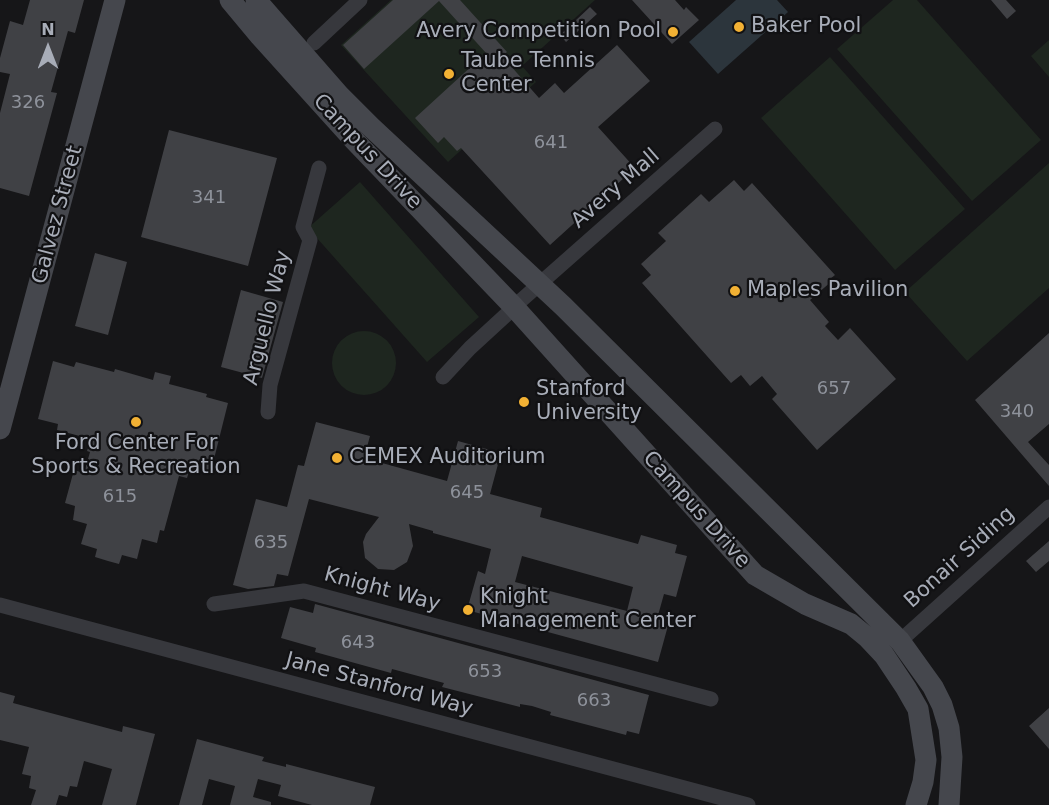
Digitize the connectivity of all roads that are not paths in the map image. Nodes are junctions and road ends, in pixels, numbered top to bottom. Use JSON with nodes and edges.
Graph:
{"nodes":[{"id":1,"x":115,"y":0,"type":"edge"},
{"id":2,"x":230,"y":0,"type":"edge"},
{"id":3,"x":256,"y":0,"type":"edge"},
{"id":4,"x":360,"y":0,"type":"edge"},
{"id":5,"x":314,"y":43,"type":"dead end"},
{"id":6,"x":715,"y":129,"type":"dead end"},
{"id":7,"x":319,"y":168,"type":"dead end"},
{"id":8,"x":443,"y":377,"type":"dead end"},
{"id":9,"x":268,"y":412,"type":"dead end"},
{"id":10,"x":0,"y":429,"type":"edge"},
{"id":11,"x":1049,"y":507,"type":"edge"},
{"id":12,"x":0,"y":604,"type":"edge"},
{"id":13,"x":214,"y":604,"type":"dead end"},
{"id":14,"x":900,"y":640,"type":"junction"},
{"id":15,"x":711,"y":699,"type":"dead end"},
{"id":16,"x":748,"y":805,"type":"edge"},
{"id":17,"x":916,"y":805,"type":"edge"},
{"id":18,"x":949,"y":805,"type":"edge"}],
"edges":[{"from":1,"to":10,"type":"street","name":"Galvez Street"},
{"from":2,"to":17,"type":"street","name":"Campus Drive"},
{"from":3,"to":14,"type":"street","name":"Campus Drive"},
{"from":4,"to":5,"type":"street"},
{"from":6,"to":8,"type":"street","name":"Avery Mall"},
{"from":7,"to":9,"type":"street","name":"Arguello Way"},
{"from":11,"to":14,"type":"street","name":"Bonair Siding"},
{"from":12,"to":16,"type":"street","name":"Jane Stanford Way"},
{"from":13,"to":15,"type":"street","name":"Knight Way"},
{"from":14,"to":18,"type":"street","name":"Campus Drive"}]}
